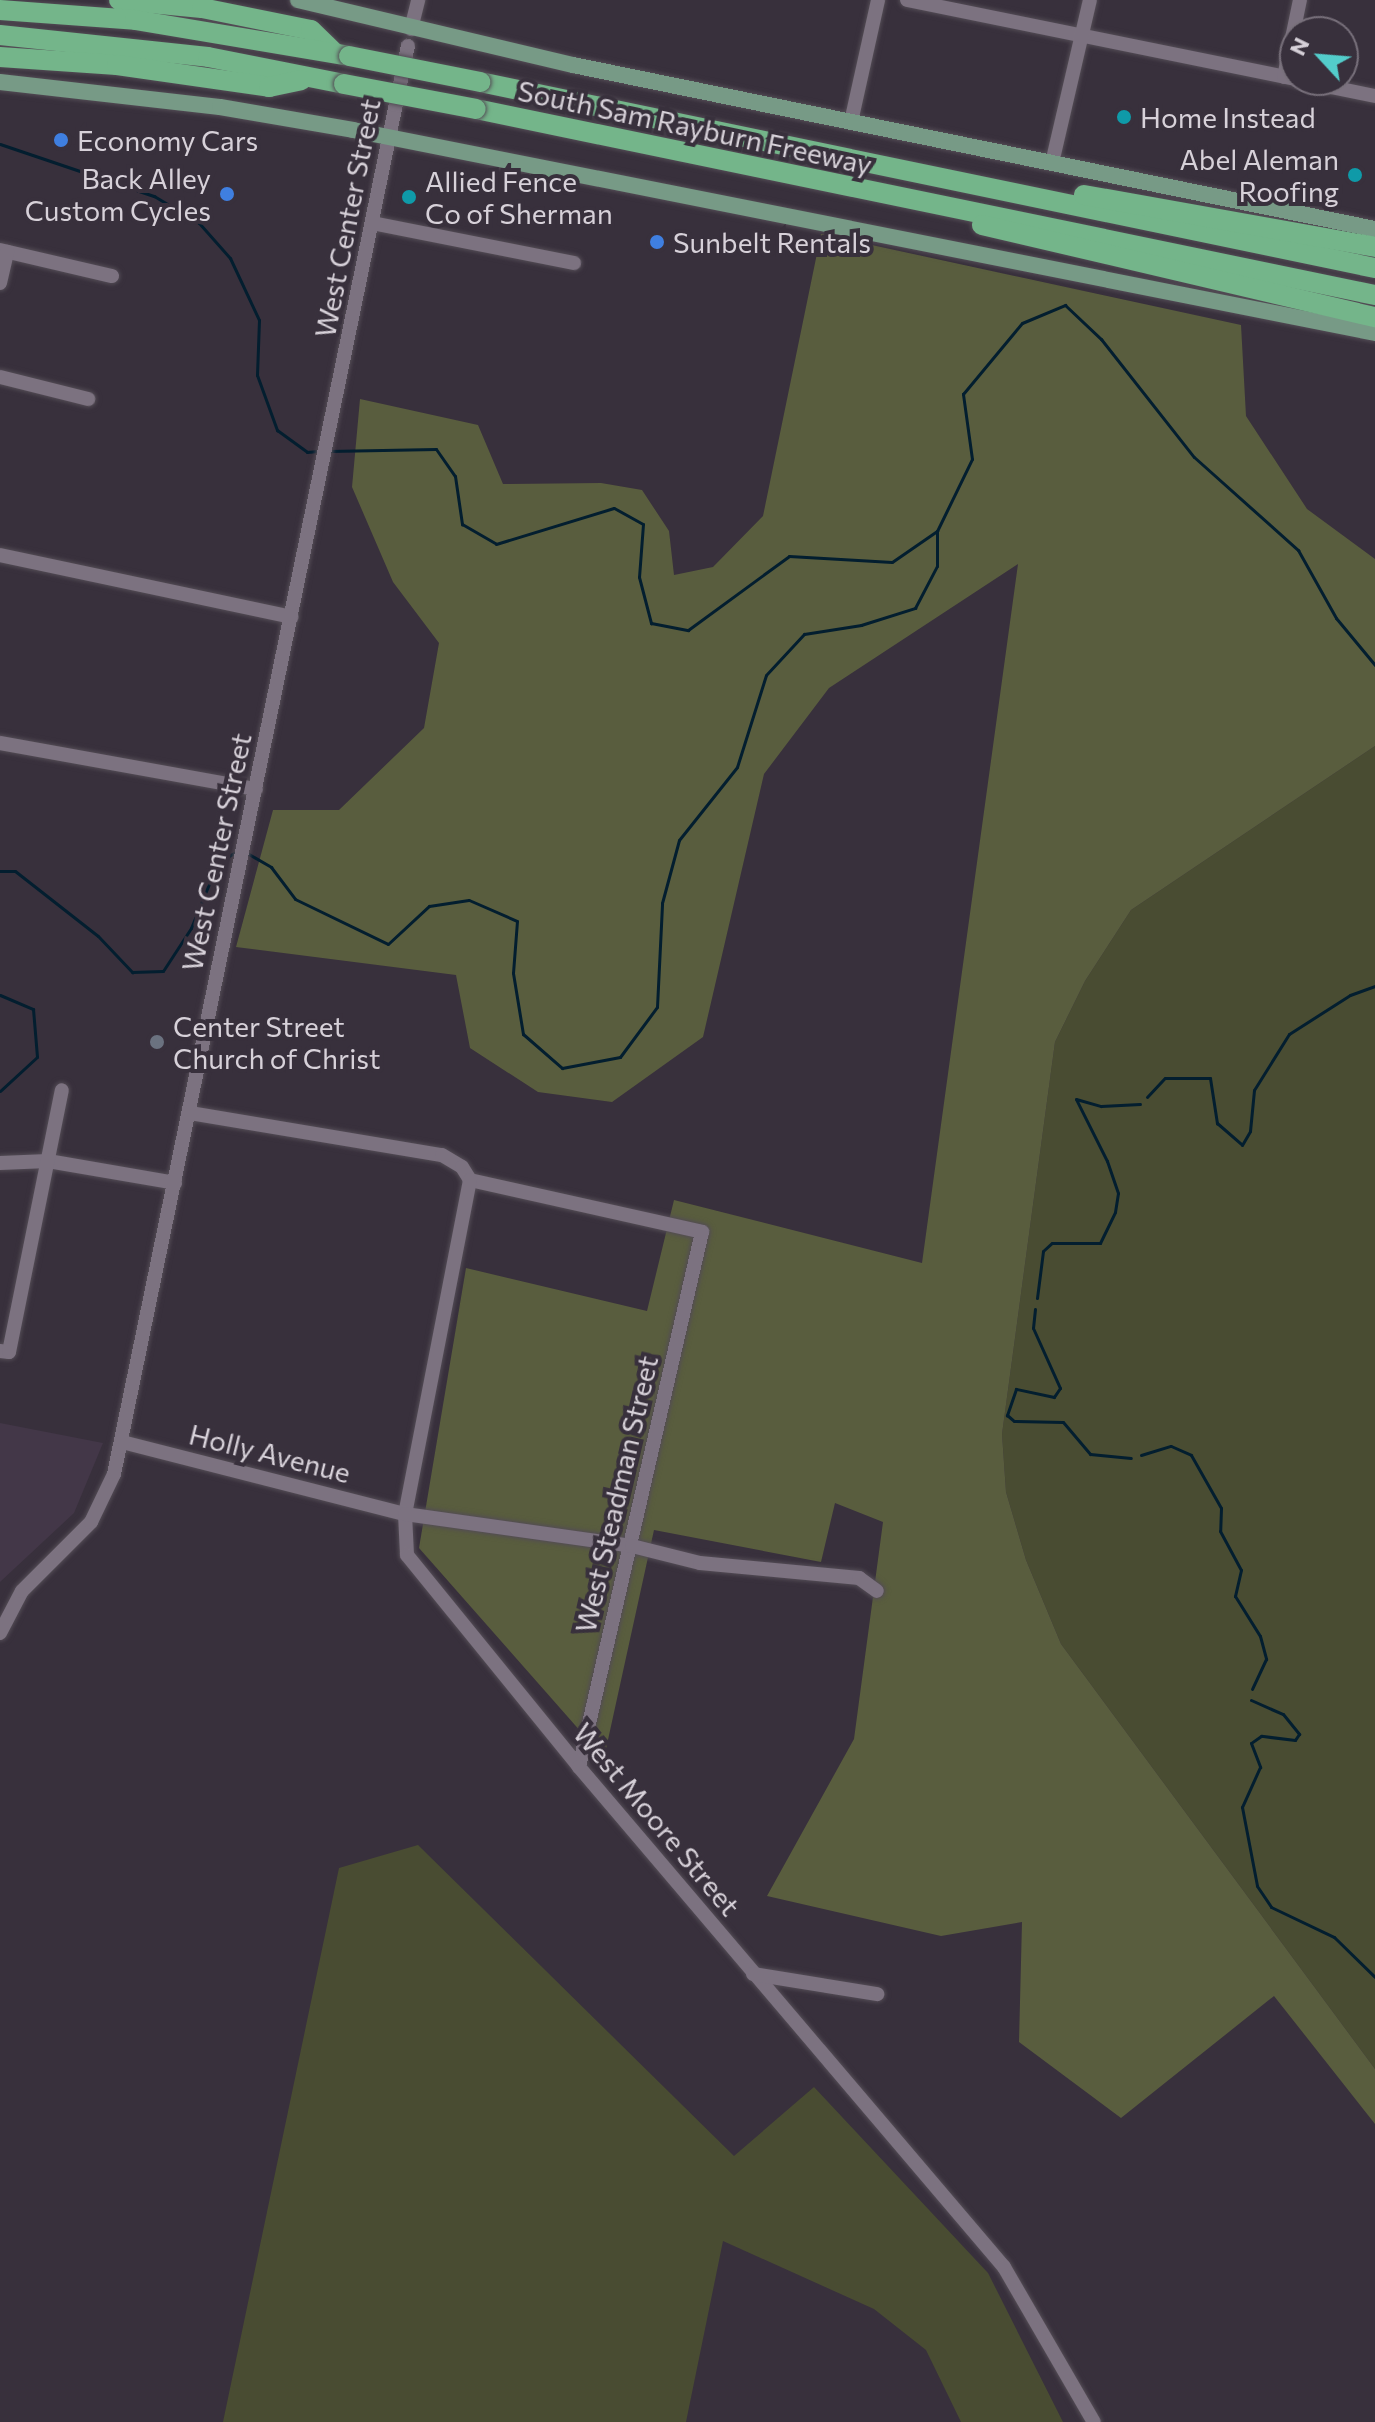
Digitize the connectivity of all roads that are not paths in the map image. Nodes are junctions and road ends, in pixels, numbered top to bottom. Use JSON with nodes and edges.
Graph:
{"nodes":[{"id":1,"x":119,"y":0,"type":"edge"},
{"id":2,"x":298,"y":0,"type":"edge"},
{"id":3,"x":418,"y":0,"type":"edge"},
{"id":4,"x":878,"y":0,"type":"edge"},
{"id":5,"x":907,"y":0,"type":"edge"},
{"id":6,"x":1090,"y":0,"type":"edge"},
{"id":7,"x":0,"y":10,"type":"edge"},
{"id":8,"x":411,"y":29,"type":"junction"},
{"id":9,"x":0,"y":35,"type":"edge"},
{"id":10,"x":1083,"y":36,"type":"junction"},
{"id":11,"x":408,"y":46,"type":"dead end"},
{"id":12,"x":342,"y":54,"type":"junction"},
{"id":13,"x":0,"y":57,"type":"edge"},
{"id":14,"x":1279,"y":76,"type":"edge"},
{"id":15,"x":309,"y":77,"type":"junction"},
{"id":16,"x":0,"y":82,"type":"edge"},
{"id":17,"x":851,"y":122,"type":"junction"},
{"id":18,"x":389,"y":139,"type":"junction"},
{"id":19,"x":1052,"y":163,"type":"junction"},
{"id":20,"x":952,"y":179,"type":"junction"},
{"id":21,"x":851,"y":189,"type":"junction"},
{"id":22,"x":372,"y":223,"type":"junction"},
{"id":23,"x":1375,"y":229,"type":"edge"},
{"id":24,"x":1375,"y":247,"type":"edge"},
{"id":25,"x":4,"y":251,"type":"edge"},
{"id":26,"x":574,"y":263,"type":"dead end"},
{"id":27,"x":1375,"y":268,"type":"edge"},
{"id":28,"x":112,"y":276,"type":"dead end"},
{"id":29,"x":0,"y":283,"type":"edge"},
{"id":30,"x":1375,"y":295,"type":"edge"},
{"id":31,"x":1375,"y":317,"type":"edge"},
{"id":32,"x":1375,"y":333,"type":"edge"},
{"id":33,"x":0,"y":377,"type":"edge"},
{"id":34,"x":88,"y":399,"type":"dead end"},
{"id":35,"x":0,"y":555,"type":"edge"},
{"id":36,"x":291,"y":617,"type":"junction"},
{"id":37,"x":0,"y":743,"type":"edge"},
{"id":38,"x":256,"y":789,"type":"junction"},
{"id":39,"x":62,"y":1090,"type":"dead end"},
{"id":40,"x":190,"y":1113,"type":"junction"},
{"id":41,"x":48,"y":1161,"type":"junction"},
{"id":42,"x":0,"y":1163,"type":"edge"},
{"id":43,"x":470,"y":1180,"type":"junction"},
{"id":44,"x":175,"y":1183,"type":"junction"},
{"id":45,"x":4,"y":1352,"type":"edge"},
{"id":46,"x":122,"y":1442,"type":"junction"},
{"id":47,"x":405,"y":1514,"type":"junction"},
{"id":48,"x":632,"y":1546,"type":"junction"},
{"id":49,"x":877,"y":1591,"type":"dead end"},
{"id":50,"x":0,"y":1633,"type":"edge"},
{"id":51,"x":579,"y":1767,"type":"junction"},
{"id":52,"x":753,"y":1974,"type":"junction"},
{"id":53,"x":877,"y":1994,"type":"dead end"},
{"id":54,"x":1094,"y":2422,"type":"edge"}],
"edges":[{"from":1,"to":12,"type":"highway"},
{"from":2,"to":8,"type":"main road","name":"South Sam Rayburn Freeway"},
{"from":3,"to":8,"type":"street"},
{"from":4,"to":17,"type":"street"},
{"from":5,"to":10,"type":"street"},
{"from":6,"to":10,"type":"street"},
{"from":7,"to":12,"type":"highway","name":"South Sam Rayburn Freeway"},
{"from":8,"to":17,"type":"main road","name":"South Sam Rayburn Freeway"},
{"from":9,"to":15,"type":"highway","name":"South Sam Rayburn Freeway"},
{"from":10,"to":14,"type":"street"},
{"from":10,"to":19,"type":"street"},
{"from":11,"to":18,"type":"street","name":"West Center Street"},
{"from":12,"to":20,"type":"highway","name":"South Sam Rayburn Freeway","bridge":true},
{"from":13,"to":15,"type":"highway"},
{"from":15,"to":21,"type":"highway","name":"South Sam Rayburn Freeway","bridge":true},
{"from":16,"to":18,"type":"main road"},
{"from":17,"to":19,"type":"main road","name":"South Sam Rayburn Freeway"},
{"from":18,"to":22,"type":"street","name":"West Center Street"},
{"from":18,"to":32,"type":"main road"},
{"from":19,"to":23,"type":"main road","name":"South Sam Rayburn Freeway"},
{"from":20,"to":24,"type":"highway"},
{"from":20,"to":27,"type":"highway","name":"South Sam Rayburn Freeway"},
{"from":21,"to":30,"type":"highway","name":"South Sam Rayburn Freeway"},
{"from":21,"to":31,"type":"highway"},
{"from":22,"to":26,"type":"street"},
{"from":22,"to":36,"type":"street","name":"West Center Street"},
{"from":25,"to":28,"type":"street"},
{"from":25,"to":29,"type":"street"},
{"from":33,"to":34,"type":"street"},
{"from":35,"to":36,"type":"street"},
{"from":36,"to":38,"type":"street","name":"West Center Street"},
{"from":37,"to":38,"type":"street"},
{"from":38,"to":40,"type":"street","name":"West Center Street"},
{"from":39,"to":41,"type":"street"},
{"from":40,"to":43,"type":"street"},
{"from":40,"to":44,"type":"street","name":"West Center Street"},
{"from":41,"to":42,"type":"street"},
{"from":41,"to":44,"type":"street"},
{"from":41,"to":45,"type":"street"},
{"from":43,"to":47,"type":"street","name":"West Moore Street"},
{"from":43,"to":48,"type":"street","name":"West Steadman Street"},
{"from":44,"to":46,"type":"street","name":"West Center Street"},
{"from":46,"to":47,"type":"street","name":"Holly Avenue"},
{"from":46,"to":50,"type":"street","name":"West Center Street"},
{"from":47,"to":48,"type":"street","name":"Holly Avenue"},
{"from":47,"to":51,"type":"street","name":"West Moore Street"},
{"from":48,"to":49,"type":"street","name":"Holly Avenue"},
{"from":48,"to":51,"type":"street","name":"West Steadman Street"},
{"from":51,"to":52,"type":"street","name":"West Moore Street"},
{"from":52,"to":53,"type":"street"},
{"from":52,"to":54,"type":"street","name":"West Moore Street"}]}
